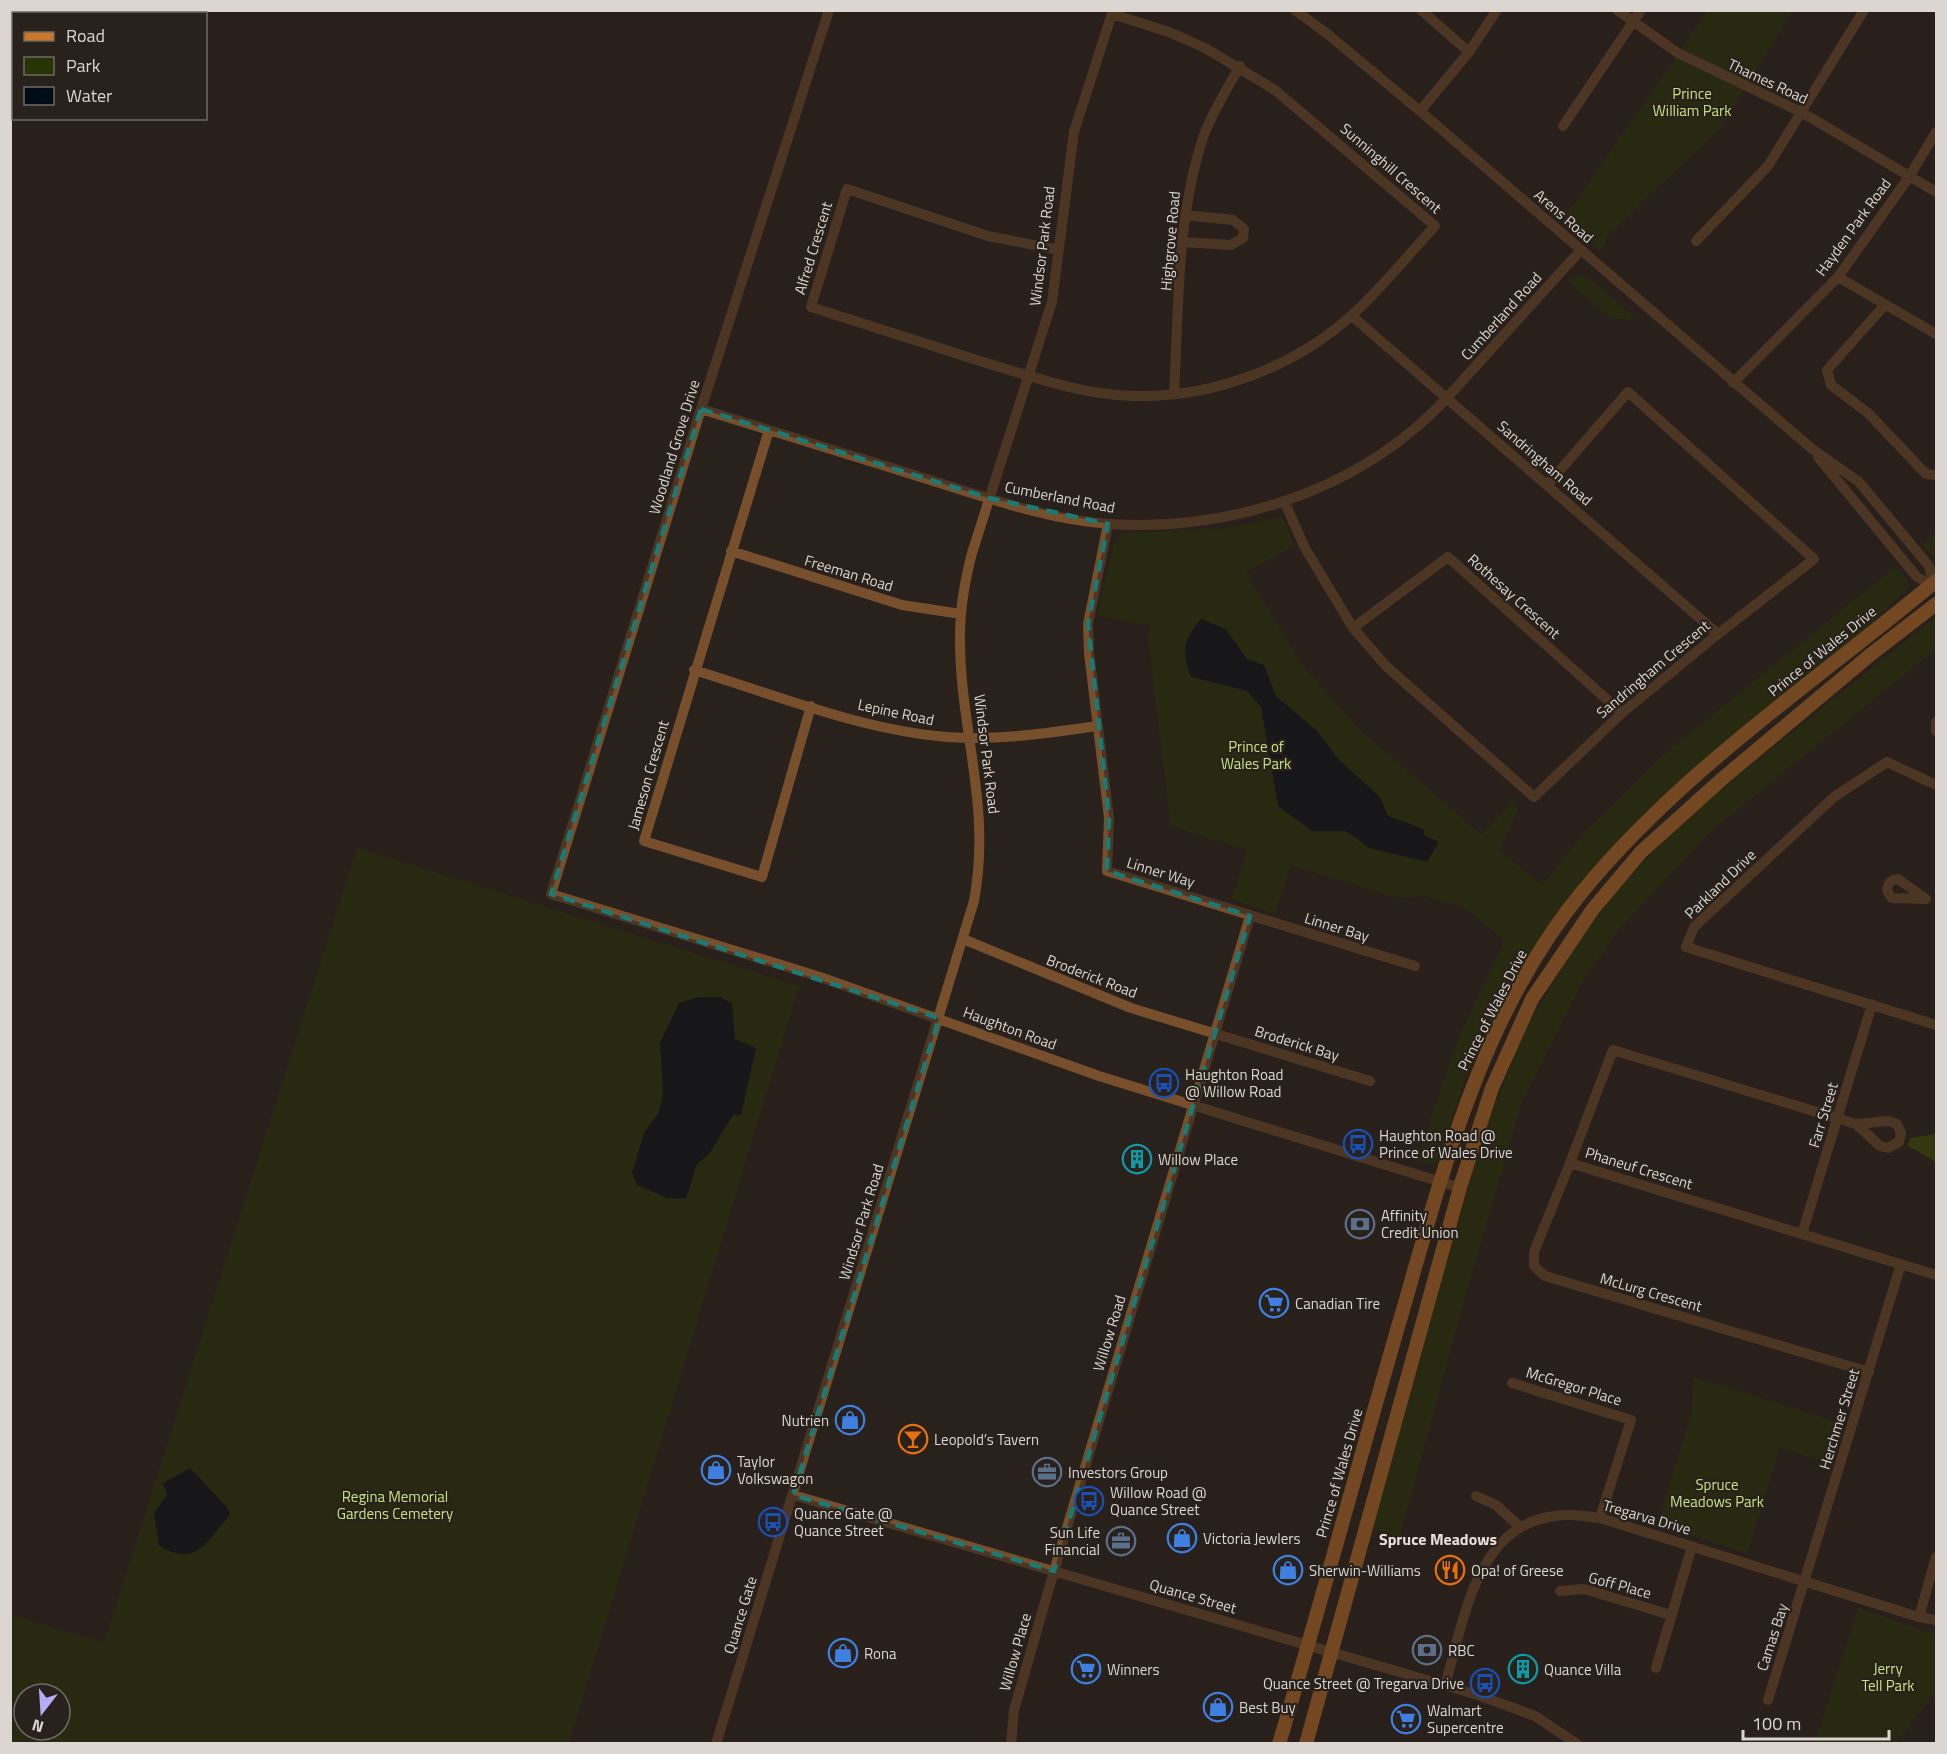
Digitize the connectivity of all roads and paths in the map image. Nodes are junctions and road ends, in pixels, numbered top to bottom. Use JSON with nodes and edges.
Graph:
{"nodes":[{"id":1,"x":829,"y":10,"type":"edge"},
{"id":2,"x":1295,"y":10,"type":"edge"},
{"id":3,"x":1421,"y":10,"type":"edge"},
{"id":4,"x":1497,"y":10,"type":"edge"},
{"id":5,"x":1617,"y":10,"type":"edge"},
{"id":6,"x":1641,"y":10,"type":"edge"},
{"id":7,"x":1864,"y":10,"type":"edge"},
{"id":8,"x":1112,"y":12,"type":"edge"},
{"id":9,"x":1633,"y":22,"type":"junction"},
{"id":10,"x":1469,"y":52,"type":"junction"},
{"id":11,"x":1240,"y":66,"type":"junction"},
{"id":12,"x":1420,"y":111,"type":"junction"},
{"id":13,"x":1803,"y":113,"type":"junction"},
{"id":14,"x":1563,"y":126,"type":"dead end"},
{"id":15,"x":1936,"y":132,"type":"edge"},
{"id":16,"x":1909,"y":177,"type":"junction"},
{"id":17,"x":1936,"y":192,"type":"edge"},
{"id":18,"x":1185,"y":215,"type":"junction"},
{"id":19,"x":1696,"y":241,"type":"dead end"},
{"id":20,"x":1183,"y":242,"type":"junction"},
{"id":21,"x":1059,"y":250,"type":"junction"},
{"id":22,"x":1580,"y":251,"type":"junction"},
{"id":23,"x":1838,"y":277,"type":"junction"},
{"id":24,"x":1884,"y":306,"type":"junction"},
{"id":25,"x":1352,"y":316,"type":"junction"},
{"id":26,"x":1936,"y":334,"type":"edge"},
{"id":27,"x":1030,"y":376,"type":"junction"},
{"id":28,"x":1733,"y":383,"type":"junction"},
{"id":29,"x":1174,"y":393,"type":"junction"},
{"id":30,"x":1447,"y":398,"type":"junction"},
{"id":31,"x":701,"y":409,"type":"junction"},
{"id":32,"x":769,"y":430,"type":"junction"},
{"id":33,"x":1811,"y":448,"type":"junction"},
{"id":34,"x":1936,"y":475,"type":"edge"},
{"id":35,"x":1548,"y":484,"type":"junction"},
{"id":36,"x":989,"y":498,"type":"junction"},
{"id":37,"x":1284,"y":501,"type":"junction"},
{"id":38,"x":1108,"y":524,"type":"junction"},
{"id":39,"x":731,"y":552,"type":"junction"},
{"id":40,"x":1935,"y":584,"type":"edge"},
{"id":41,"x":1936,"y":604,"type":"edge"},
{"id":42,"x":961,"y":614,"type":"junction"},
{"id":43,"x":1353,"y":628,"type":"junction"},
{"id":44,"x":1718,"y":634,"type":"junction"},
{"id":45,"x":694,"y":670,"type":"junction"},
{"id":46,"x":811,"y":706,"type":"junction"},
{"id":47,"x":1622,"y":713,"type":"junction"},
{"id":48,"x":1936,"y":722,"type":"edge"},
{"id":49,"x":1098,"y":726,"type":"junction"},
{"id":50,"x":1936,"y":731,"type":"edge"},
{"id":51,"x":970,"y":738,"type":"junction"},
{"id":52,"x":1935,"y":781,"type":"edge"},
{"id":53,"x":551,"y":894,"type":"joint"},
{"id":54,"x":1250,"y":916,"type":"junction"},
{"id":55,"x":963,"y":939,"type":"junction"},
{"id":56,"x":1415,"y":966,"type":"dead end"},
{"id":57,"x":1872,"y":1004,"type":"junction"},
{"id":58,"x":939,"y":1018,"type":"junction"},
{"id":59,"x":1936,"y":1025,"type":"edge"},
{"id":60,"x":1214,"y":1034,"type":"junction"},
{"id":61,"x":1370,"y":1081,"type":"dead end"},
{"id":62,"x":1192,"y":1104,"type":"junction"},
{"id":63,"x":1838,"y":1119,"type":"junction"},
{"id":64,"x":1856,"y":1124,"type":"dead end"},
{"id":65,"x":1570,"y":1163,"type":"junction"},
{"id":66,"x":1440,"y":1182,"type":"junction"},
{"id":67,"x":1460,"y":1188,"type":"junction"},
{"id":68,"x":1802,"y":1233,"type":"junction"},
{"id":69,"x":1901,"y":1264,"type":"junction"},
{"id":70,"x":1936,"y":1275,"type":"edge"},
{"id":71,"x":1869,"y":1372,"type":"junction"},
{"id":72,"x":1512,"y":1383,"type":"dead end"},
{"id":73,"x":793,"y":1495,"type":"junction"},
{"id":74,"x":1476,"y":1496,"type":"dead end"},
{"id":75,"x":1600,"y":1518,"type":"junction"},
{"id":76,"x":1520,"y":1527,"type":"junction"},
{"id":77,"x":1692,"y":1545,"type":"junction"},
{"id":78,"x":1936,"y":1557,"type":"edge"},
{"id":79,"x":1054,"y":1570,"type":"junction"},
{"id":80,"x":1805,"y":1582,"type":"junction"},
{"id":81,"x":1560,"y":1591,"type":"dead end"},
{"id":82,"x":1671,"y":1615,"type":"junction"},
{"id":83,"x":1919,"y":1617,"type":"junction"},
{"id":84,"x":1936,"y":1620,"type":"edge"},
{"id":85,"x":1308,"y":1645,"type":"junction"},
{"id":86,"x":1331,"y":1652,"type":"junction"},
{"id":87,"x":1656,"y":1668,"type":"dead end"},
{"id":88,"x":1445,"y":1685,"type":"junction"},
{"id":89,"x":1768,"y":1700,"type":"dead end"},
{"id":90,"x":716,"y":1743,"type":"edge"},
{"id":91,"x":1011,"y":1743,"type":"edge"},
{"id":92,"x":1279,"y":1743,"type":"edge"},
{"id":93,"x":1306,"y":1743,"type":"edge"},
{"id":94,"x":1577,"y":1743,"type":"edge"}],
"edges":[{"from":1,"to":31,"type":"street","name":"Woodland Grove Drive"},
{"from":2,"to":12,"type":"street","name":"Arens Road"},
{"from":3,"to":10,"type":"street"},
{"from":4,"to":10,"type":"street"},
{"from":5,"to":9,"type":"street","name":"Thames Road"},
{"from":6,"to":9,"type":"street"},
{"from":7,"to":13,"type":"street"},
{"from":8,"to":11,"type":"street","name":"Sunninghill Crescent"},
{"from":8,"to":21,"type":"street","name":"Windsor Park Road"},
{"from":9,"to":13,"type":"street","name":"Thames Road"},
{"from":9,"to":14,"type":"street"},
{"from":10,"to":12,"type":"street"},
{"from":11,"to":18,"type":"street","name":"Highgrove Road"},
{"from":11,"to":25,"type":"street","name":"Sunninghill Crescent"},
{"from":12,"to":22,"type":"street","name":"Arens Road"},
{"from":13,"to":16,"type":"street","name":"Thames Road"},
{"from":13,"to":19,"type":"street"},
{"from":15,"to":16,"type":"street","name":"Hayden Park Road"},
{"from":16,"to":17,"type":"street","name":"Thames Road"},
{"from":16,"to":23,"type":"street","name":"Hayden Park Road"},
{"from":18,"to":20,"type":"street","name":"Highgrove Road"},
{"from":18,"to":20,"type":"street"},
{"from":20,"to":29,"type":"street","name":"Highgrove Road"},
{"from":21,"to":27,"type":"street","name":"Windsor Park Road"},
{"from":21,"to":27,"type":"street","name":"Alfred Crescent"},
{"from":22,"to":28,"type":"street","name":"Arens Road"},
{"from":22,"to":30,"type":"street","name":"Cumberland Road"},
{"from":23,"to":24,"type":"street"},
{"from":23,"to":28,"type":"street","name":"Hayden Park Road"},
{"from":24,"to":26,"type":"street"},
{"from":24,"to":34,"type":"street"},
{"from":25,"to":29,"type":"street","name":"Sunninghill Crescent"},
{"from":25,"to":30,"type":"street","name":"Sandringham Road"},
{"from":27,"to":29,"type":"street","name":"Sunninghill Crescent"},
{"from":27,"to":36,"type":"street","name":"Windsor Park Road"},
{"from":28,"to":33,"type":"street","name":"Arens Road"},
{"from":30,"to":35,"type":"street","name":"Sandringham Road"},
{"from":30,"to":37,"type":"street","name":"Cumberland Road"},
{"from":31,"to":32,"type":"street","name":"Cumberland Road"},
{"from":31,"to":53,"type":"street","name":"Woodland Grove Drive"},
{"from":32,"to":36,"type":"street","name":"Cumberland Road"},
{"from":32,"to":39,"type":"street","name":"Jameson Crescent"},
{"from":33,"to":40,"type":"street","name":"Arens Road"},
{"from":33,"to":40,"type":"street","name":"Arens Road"},
{"from":35,"to":44,"type":"street","name":"Sandringham Road"},
{"from":35,"to":44,"type":"street","name":"Sandringham Crescent"},
{"from":36,"to":38,"type":"street","name":"Cumberland Road"},
{"from":36,"to":42,"type":"street","name":"Windsor Park Road"},
{"from":37,"to":38,"type":"street","name":"Cumberland Road"},
{"from":37,"to":43,"type":"street","name":"Sandringham Crescent"},
{"from":38,"to":49,"type":"street","name":"Linner Way"},
{"from":39,"to":42,"type":"street","name":"Freeman Road"},
{"from":39,"to":45,"type":"street","name":"Jameson Crescent"},
{"from":40,"to":66,"type":"main road","name":"Prince of Wales Drive"},
{"from":41,"to":67,"type":"main road","name":"Prince of Wales Drive"},
{"from":42,"to":51,"type":"street","name":"Windsor Park Road"},
{"from":43,"to":47,"type":"street","name":"Rothesay Crescent"},
{"from":43,"to":47,"type":"street","name":"Sandringham Crescent"},
{"from":44,"to":47,"type":"street","name":"Sandringham Crescent"},
{"from":45,"to":46,"type":"street","name":"Lepine Road"},
{"from":45,"to":46,"type":"street","name":"Jameson Crescent"},
{"from":46,"to":51,"type":"street","name":"Lepine Road"},
{"from":48,"to":50,"type":"street"},
{"from":49,"to":51,"type":"street","name":"Lepine Road"},
{"from":49,"to":54,"type":"street","name":"Linner Way"},
{"from":51,"to":55,"type":"street","name":"Windsor Park Road"},
{"from":52,"to":57,"type":"street","name":"Parkland Drive"},
{"from":53,"to":58,"type":"street","name":"Haughton Road"},
{"from":54,"to":56,"type":"street","name":"Linner Bay"},
{"from":54,"to":60,"type":"street"},
{"from":55,"to":58,"type":"street","name":"Windsor Park Road"},
{"from":55,"to":60,"type":"street","name":"Broderick Road"},
{"from":57,"to":59,"type":"street","name":"Parkland Drive"},
{"from":57,"to":63,"type":"street","name":"Farr Street"},
{"from":58,"to":62,"type":"street","name":"Haughton Road"},
{"from":58,"to":73,"type":"street","name":"Windsor Park Road"},
{"from":60,"to":61,"type":"street","name":"Broderick Bay"},
{"from":60,"to":62,"type":"street"},
{"from":62,"to":66,"type":"street","name":"Haughton Road"},
{"from":62,"to":79,"type":"street","name":"Willow Road"},
{"from":63,"to":64,"type":"street"},
{"from":63,"to":65,"type":"street","name":"Phaneuf Crescent"},
{"from":63,"to":68,"type":"street","name":"Farr Street"},
{"from":65,"to":68,"type":"street","name":"Phaneuf Crescent"},
{"from":65,"to":71,"type":"street","name":"McLurg Crescent"},
{"from":66,"to":67,"type":"street","name":"Haughton Road"},
{"from":66,"to":85,"type":"main road","name":"Prince of Wales Drive"},
{"from":67,"to":86,"type":"main road","name":"Prince of Wales Drive"},
{"from":68,"to":69,"type":"street","name":"Phaneuf Crescent"},
{"from":69,"to":70,"type":"street","name":"Phaneuf Crescent"},
{"from":69,"to":71,"type":"street","name":"Herchmer Street"},
{"from":71,"to":80,"type":"street","name":"Herchmer Street"},
{"from":72,"to":75,"type":"street","name":"McGregor Place"},
{"from":73,"to":79,"type":"street","name":"Quance Street"},
{"from":73,"to":90,"type":"street","name":"Quance Gate"},
{"from":74,"to":76,"type":"street"},
{"from":75,"to":76,"type":"street","name":"Tregarva Drive"},
{"from":75,"to":77,"type":"street","name":"Tregarva Drive"},
{"from":76,"to":88,"type":"street","name":"Tregarva Drive"},
{"from":77,"to":80,"type":"street","name":"Tregarva Drive"},
{"from":77,"to":82,"type":"street"},
{"from":78,"to":83,"type":"street"},
{"from":79,"to":85,"type":"street","name":"Quance Street"},
{"from":79,"to":91,"type":"street","name":"Willow Place"},
{"from":80,"to":83,"type":"street","name":"Tregarva Drive"},
{"from":80,"to":89,"type":"street","name":"Camas Bay"},
{"from":81,"to":82,"type":"street","name":"Goff Place"},
{"from":82,"to":87,"type":"street"},
{"from":83,"to":84,"type":"street","name":"Tregarva Drive"},
{"from":85,"to":86,"type":"street","name":"Quance Street"},
{"from":85,"to":92,"type":"main road","name":"Prince of Wales Drive"},
{"from":86,"to":88,"type":"street","name":"Quance Street"},
{"from":86,"to":93,"type":"main road","name":"Prince of Wales Drive"},
{"from":88,"to":94,"type":"street","name":"Quance Street"}]}
